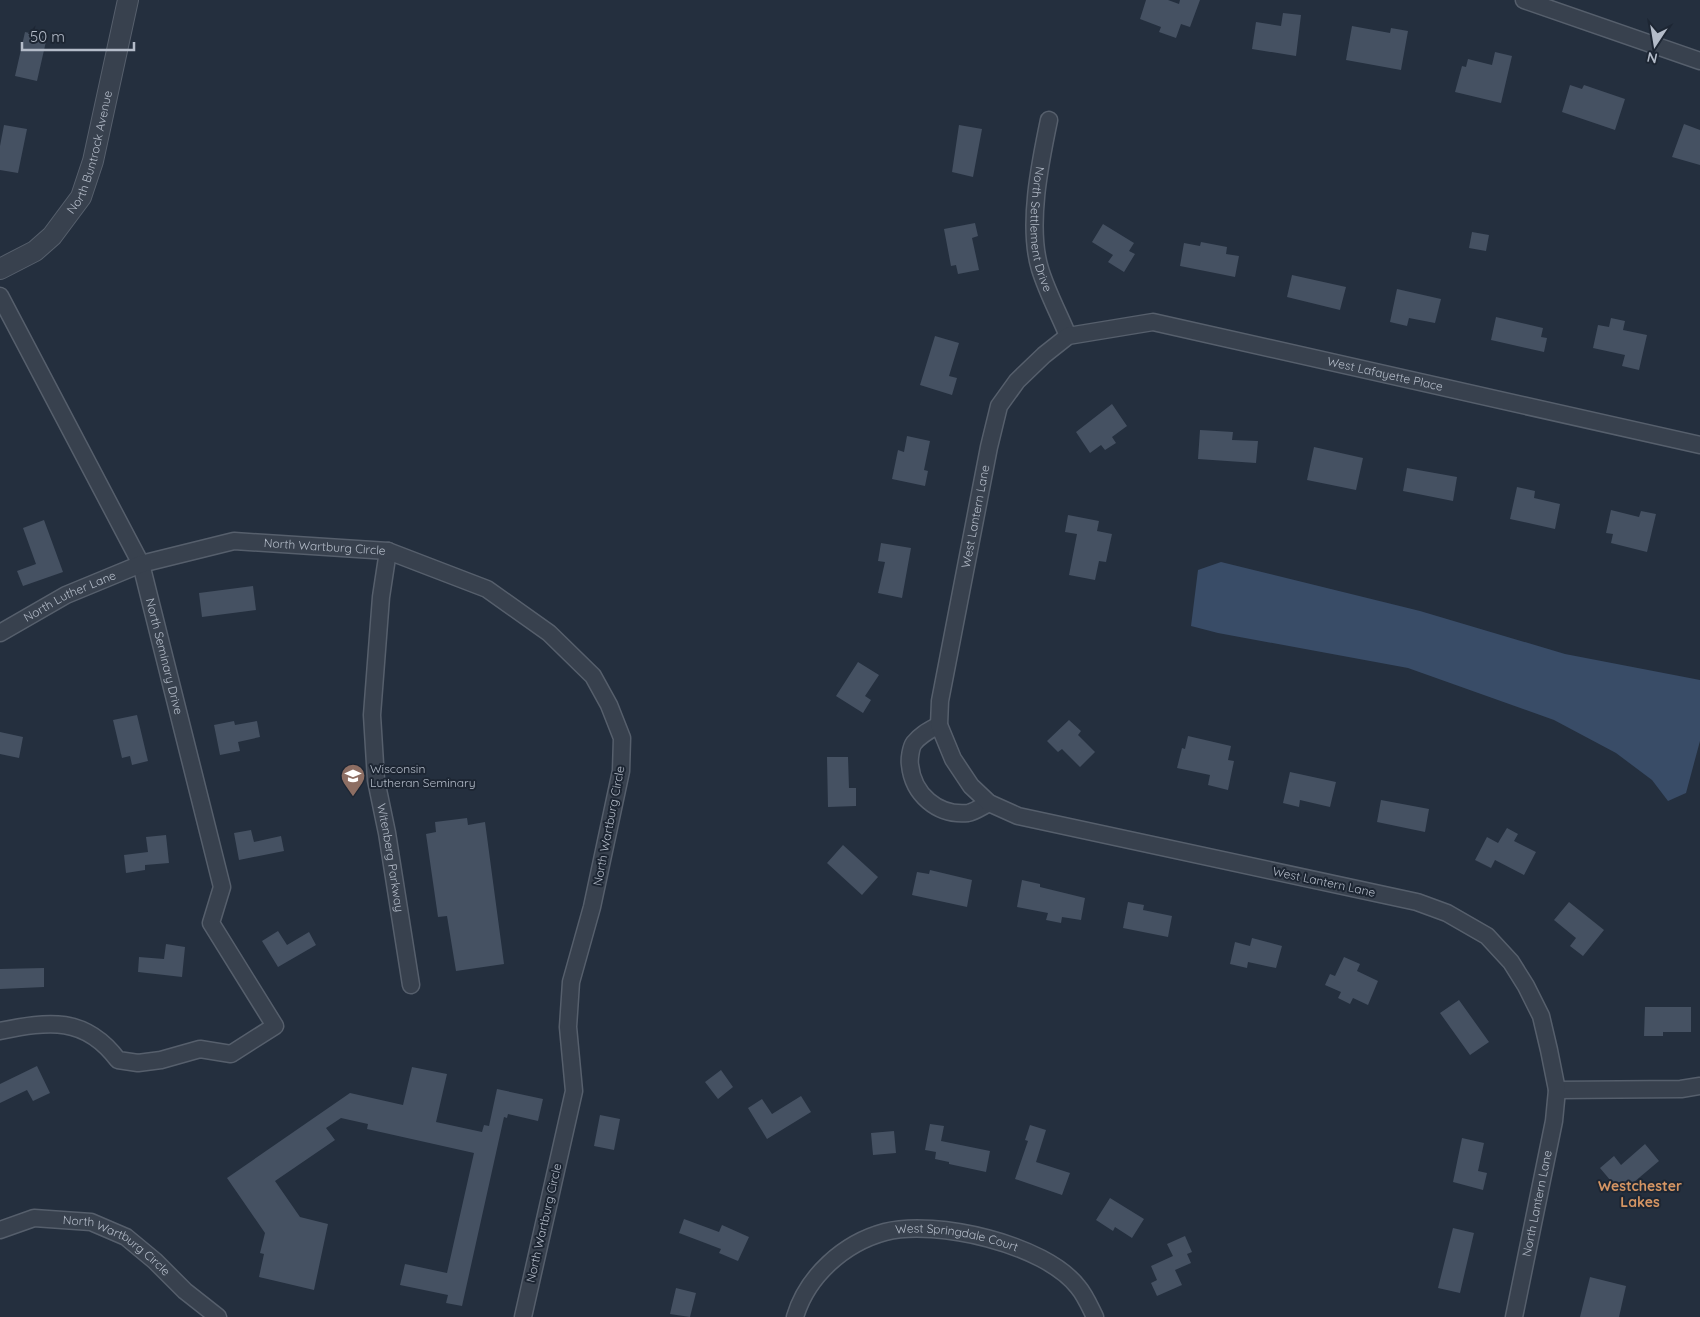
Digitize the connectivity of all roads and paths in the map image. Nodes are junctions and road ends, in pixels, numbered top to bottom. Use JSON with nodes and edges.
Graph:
{"nodes":[{"id":1,"x":128,"y":0,"type":"edge"},
{"id":2,"x":1524,"y":0,"type":"edge"},
{"id":3,"x":1700,"y":61,"type":"edge"},
{"id":4,"x":1049,"y":120,"type":"dead end"},
{"id":5,"x":0,"y":269,"type":"edge"},
{"id":6,"x":0,"y":296,"type":"edge"},
{"id":7,"x":1068,"y":336,"type":"junction"},
{"id":8,"x":1700,"y":445,"type":"edge"},
{"id":9,"x":388,"y":551,"type":"junction"},
{"id":10,"x":141,"y":564,"type":"junction"},
{"id":11,"x":0,"y":633,"type":"edge"},
{"id":12,"x":939,"y":725,"type":"junction"},
{"id":13,"x":988,"y":803,"type":"junction"},
{"id":14,"x":411,"y":985,"type":"dead end"},
{"id":15,"x":0,"y":1031,"type":"edge"},
{"id":16,"x":1700,"y":1086,"type":"edge"},
{"id":17,"x":1557,"y":1090,"type":"junction"},
{"id":18,"x":0,"y":1230,"type":"edge"},
{"id":19,"x":218,"y":1317,"type":"edge"},
{"id":20,"x":523,"y":1317,"type":"edge"},
{"id":21,"x":795,"y":1317,"type":"edge"},
{"id":22,"x":1095,"y":1317,"type":"edge"},
{"id":23,"x":1514,"y":1317,"type":"edge"}],
"edges":[{"from":1,"to":5,"type":"street","name":"North Buntrock Avenue"},
{"from":2,"to":3,"type":"street"},
{"from":4,"to":7,"type":"street","name":"North Settlement Drive"},
{"from":6,"to":10,"type":"street","name":"North Seminary Drive"},
{"from":7,"to":8,"type":"street","name":"West Lafayette Place"},
{"from":7,"to":12,"type":"street","name":"West Lantern Lane"},
{"from":9,"to":10,"type":"street","name":"North Wartburg Circle"},
{"from":9,"to":14,"type":"street","name":"Witenberg Parkway"},
{"from":9,"to":20,"type":"street","name":"North Wartburg Circle"},
{"from":10,"to":11,"type":"street","name":"North Luther Lane"},
{"from":10,"to":15,"type":"street","name":"North Seminary Drive"},
{"from":12,"to":13,"type":"street","name":"West Lantern Lane"},
{"from":12,"to":13,"type":"street"},
{"from":13,"to":17,"type":"street","name":"West Lantern Lane"},
{"from":16,"to":17,"type":"street"},
{"from":17,"to":23,"type":"street","name":"North Lantern Lane"},
{"from":18,"to":19,"type":"street","name":"North Wartburg Circle"},
{"from":21,"to":22,"type":"street","name":"West Springdale Court"}]}
